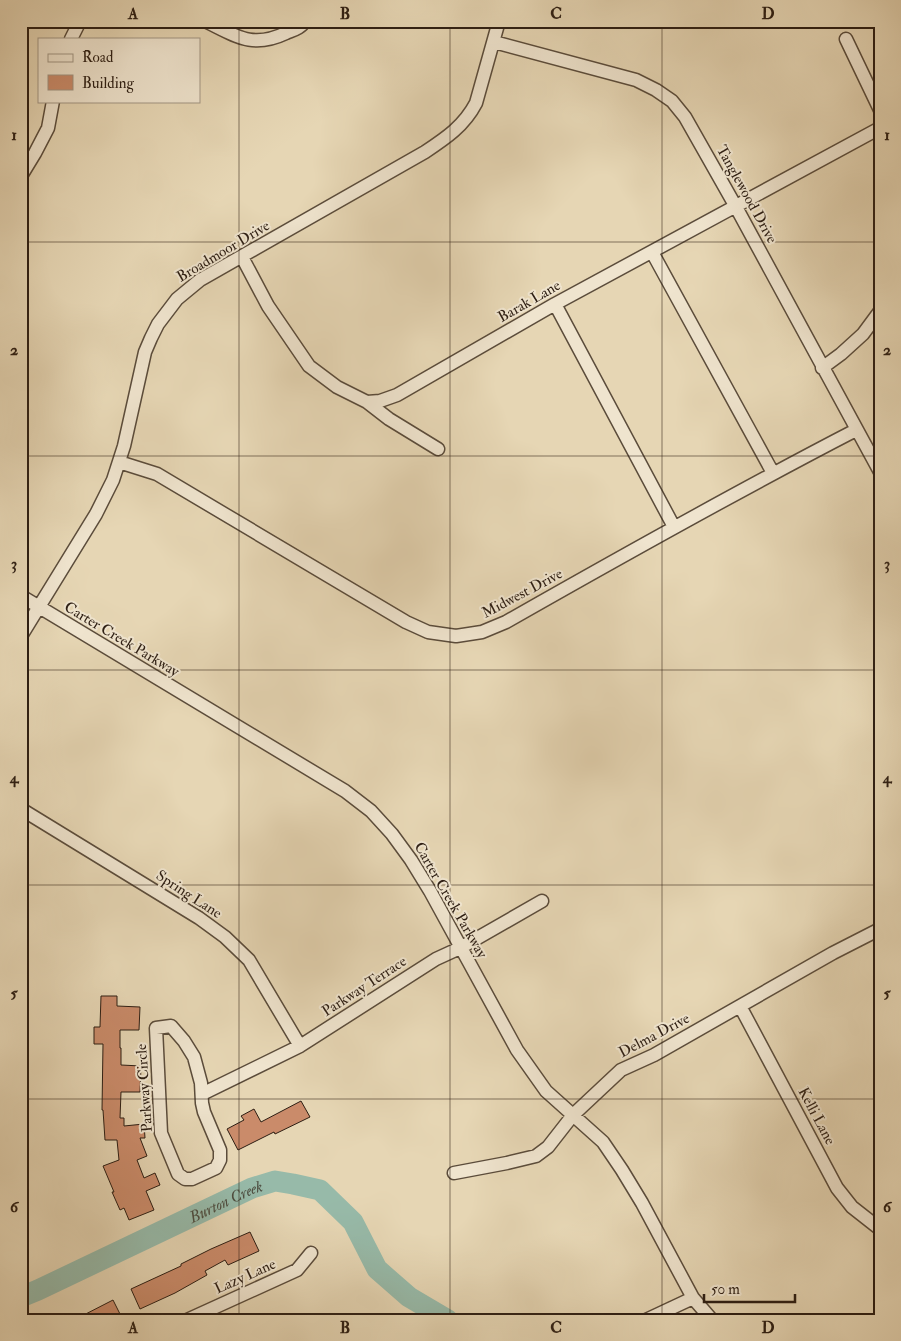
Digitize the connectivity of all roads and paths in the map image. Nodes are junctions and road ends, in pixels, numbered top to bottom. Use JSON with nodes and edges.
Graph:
{"nodes":[{"id":1,"x":80,"y":21,"type":"edge"},
{"id":2,"x":205,"y":21,"type":"edge"},
{"id":3,"x":305,"y":21,"type":"edge"},
{"id":4,"x":499,"y":21,"type":"edge"},
{"id":5,"x":72,"y":38,"type":"edge"},
{"id":6,"x":846,"y":39,"type":"dead end"},
{"id":7,"x":494,"y":42,"type":"junction"},
{"id":8,"x":53,"y":102,"type":"edge"},
{"id":9,"x":880,"y":110,"type":"edge"},
{"id":10,"x":880,"y":128,"type":"edge"},
{"id":11,"x":21,"y":176,"type":"edge"},
{"id":12,"x":736,"y":207,"type":"junction"},
{"id":13,"x":652,"y":252,"type":"junction"},
{"id":14,"x":242,"y":257,"type":"junction"},
{"id":15,"x":555,"y":304,"type":"junction"},
{"id":16,"x":880,"y":311,"type":"edge"},
{"id":17,"x":822,"y":368,"type":"junction"},
{"id":18,"x":368,"y":402,"type":"junction"},
{"id":19,"x":856,"y":430,"type":"junction"},
{"id":20,"x":438,"y":448,"type":"dead end"},
{"id":21,"x":119,"y":462,"type":"junction"},
{"id":22,"x":880,"y":472,"type":"edge"},
{"id":23,"x":773,"y":473,"type":"junction"},
{"id":24,"x":674,"y":527,"type":"junction"},
{"id":25,"x":21,"y":596,"type":"edge"},
{"id":26,"x":39,"y":607,"type":"junction"},
{"id":27,"x":21,"y":636,"type":"edge"},
{"id":28,"x":21,"y":809,"type":"edge"},
{"id":29,"x":542,"y":901,"type":"dead end"},
{"id":30,"x":880,"y":929,"type":"edge"},
{"id":31,"x":460,"y":948,"type":"junction"},
{"id":32,"x":740,"y":1006,"type":"junction"},
{"id":33,"x":300,"y":1046,"type":"junction"},
{"id":34,"x":202,"y":1094,"type":"junction"},
{"id":35,"x":573,"y":1116,"type":"junction"},
{"id":36,"x":454,"y":1173,"type":"dead end"},
{"id":37,"x":880,"y":1229,"type":"edge"},
{"id":38,"x":311,"y":1253,"type":"dead end"},
{"id":39,"x":693,"y":1298,"type":"junction"},
{"id":40,"x":187,"y":1320,"type":"edge"},
{"id":41,"x":646,"y":1320,"type":"edge"},
{"id":42,"x":712,"y":1320,"type":"edge"}],
"edges":[{"from":1,"to":5,"type":"street"},
{"from":2,"to":3,"type":"street"},
{"from":4,"to":7,"type":"street","name":"Broadmoor Drive"},
{"from":6,"to":9,"type":"street"},
{"from":7,"to":12,"type":"street","name":"Tanglewood Drive"},
{"from":7,"to":14,"type":"street","name":"Broadmoor Drive"},
{"from":8,"to":11,"type":"street"},
{"from":10,"to":12,"type":"street","name":"Barak Lane"},
{"from":12,"to":13,"type":"street","name":"Barak Lane"},
{"from":12,"to":17,"type":"street","name":"Tanglewood Drive"},
{"from":13,"to":15,"type":"street","name":"Barak Lane"},
{"from":13,"to":23,"type":"street"},
{"from":14,"to":18,"type":"street"},
{"from":14,"to":21,"type":"street","name":"Broadmoor Drive"},
{"from":15,"to":18,"type":"street","name":"Barak Lane"},
{"from":15,"to":24,"type":"street"},
{"from":16,"to":17,"type":"street"},
{"from":17,"to":19,"type":"street","name":"Tanglewood Drive"},
{"from":18,"to":20,"type":"street"},
{"from":19,"to":22,"type":"street","name":"Tanglewood Drive"},
{"from":19,"to":23,"type":"street","name":"Midwest Drive"},
{"from":21,"to":24,"type":"street","name":"Midwest Drive"},
{"from":21,"to":26,"type":"street","name":"Broadmoor Drive"},
{"from":23,"to":24,"type":"street","name":"Midwest Drive"},
{"from":25,"to":26,"type":"street","name":"Carter Creek Parkway"},
{"from":26,"to":27,"type":"street","name":"Broadmoor Drive"},
{"from":26,"to":31,"type":"street","name":"Carter Creek Parkway"},
{"from":28,"to":33,"type":"street","name":"Spring Lane"},
{"from":29,"to":31,"type":"street","name":"Parkway Terrace"},
{"from":30,"to":32,"type":"street","name":"Delma Drive"},
{"from":31,"to":33,"type":"street","name":"Parkway Terrace"},
{"from":31,"to":35,"type":"street","name":"Carter Creek Parkway"},
{"from":32,"to":35,"type":"street","name":"Delma Drive"},
{"from":32,"to":37,"type":"street","name":"Kelli Lane"},
{"from":33,"to":34,"type":"street","name":"Parkway Terrace"},
{"from":34,"to":34,"type":"street","name":"Parkway Circle"},
{"from":35,"to":36,"type":"street","name":"Delma Drive"},
{"from":35,"to":39,"type":"street","name":"Carter Creek Parkway"},
{"from":38,"to":40,"type":"street","name":"Lazy Lane"},
{"from":39,"to":41,"type":"street"},
{"from":39,"to":42,"type":"street","name":"Carter Creek Parkway"}]}
